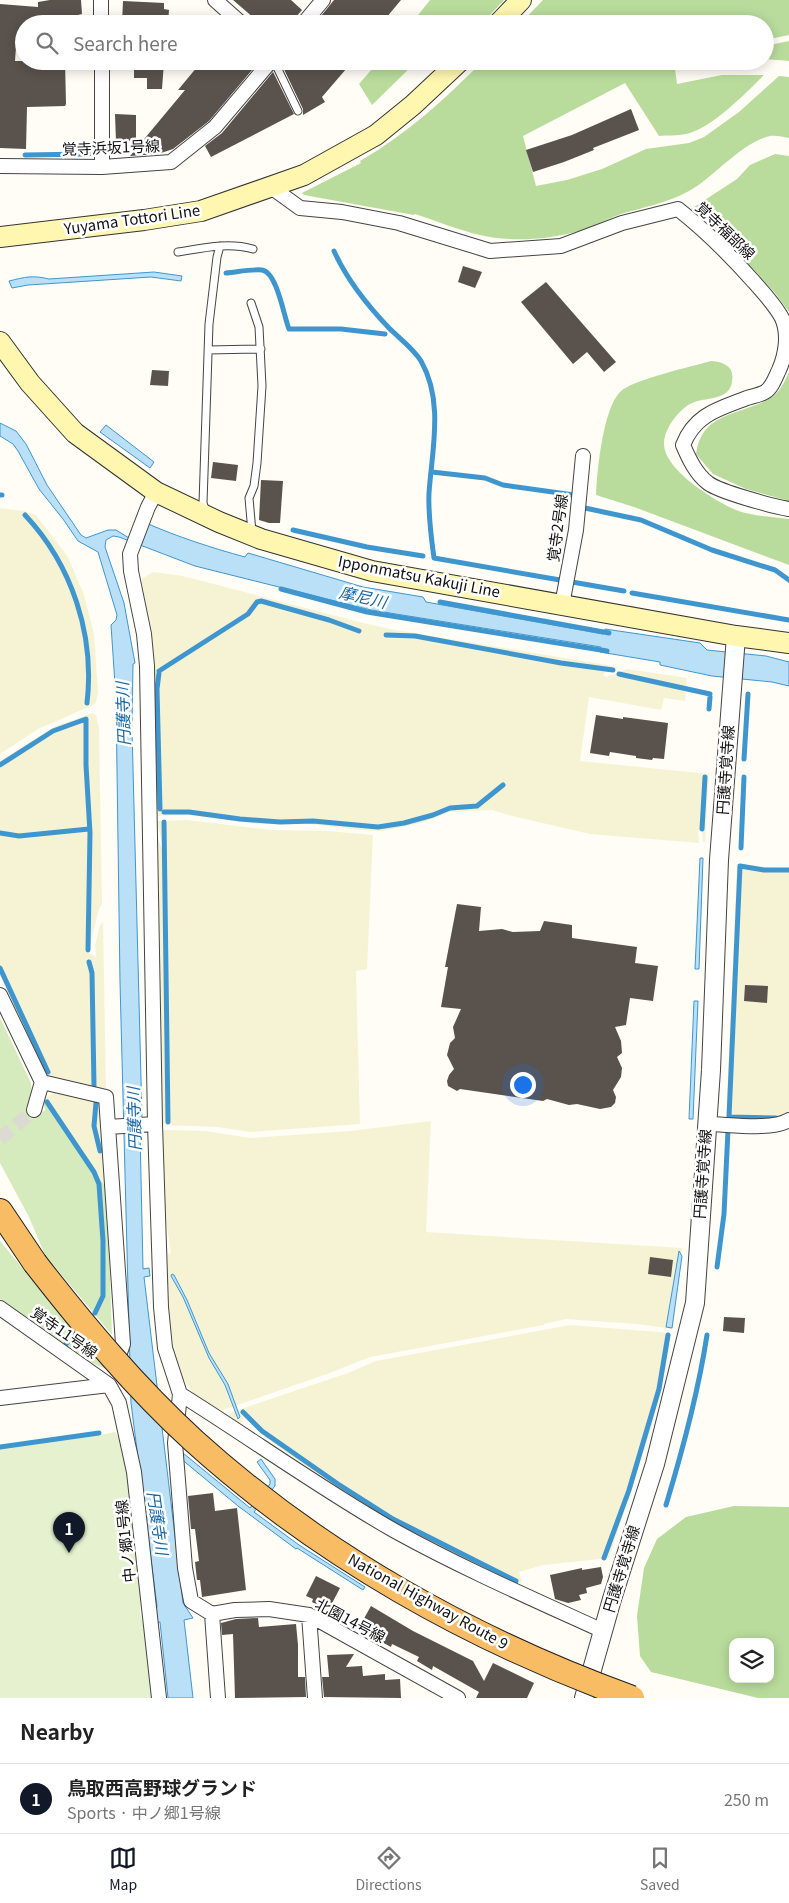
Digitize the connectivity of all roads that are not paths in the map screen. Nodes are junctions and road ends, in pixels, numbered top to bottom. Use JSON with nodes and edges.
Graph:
{"nodes":[{"id":1,"x":101,"y":0,"type":"edge"},
{"id":2,"x":215,"y":0,"type":"edge"},
{"id":3,"x":323,"y":0,"type":"edge"},
{"id":4,"x":521,"y":0,"type":"edge"},
{"id":5,"x":101,"y":15,"type":"edge"},
{"id":6,"x":232,"y":15,"type":"edge"},
{"id":7,"x":310,"y":15,"type":"edge"},
{"id":8,"x":507,"y":15,"type":"edge"},
{"id":9,"x":102,"y":70,"type":"edge"},
{"id":10,"x":264,"y":70,"type":"edge"},
{"id":11,"x":277,"y":70,"type":"edge"},
{"id":12,"x":450,"y":70,"type":"edge"},
{"id":13,"x":298,"y":111,"type":"dead end"},
{"id":14,"x":0,"y":166,"type":"edge"},
{"id":15,"x":102,"y":167,"type":"junction"},
{"id":16,"x":271,"y":187,"type":"junction"},
{"id":17,"x":0,"y":237,"type":"edge"},
{"id":18,"x":220,"y":246,"type":"junction"},
{"id":19,"x":253,"y":249,"type":"dead end"},
{"id":20,"x":178,"y":252,"type":"dead end"},
{"id":21,"x":252,"y":303,"type":"dead end"},
{"id":22,"x":0,"y":342,"type":"edge"},
{"id":23,"x":261,"y":349,"type":"junction"},
{"id":24,"x":208,"y":350,"type":"junction"},
{"id":25,"x":583,"y":456,"type":"dead end"},
{"id":26,"x":152,"y":499,"type":"junction"},
{"id":27,"x":789,"y":509,"type":"edge"},
{"id":28,"x":207,"y":516,"type":"junction"},
{"id":29,"x":253,"y":536,"type":"junction"},
{"id":30,"x":562,"y":605,"type":"junction"},
{"id":31,"x":735,"y":642,"type":"junction"},
{"id":32,"x":789,"y":643,"type":"edge"},
{"id":33,"x":0,"y":995,"type":"edge"},
{"id":34,"x":42,"y":1082,"type":"junction"},
{"id":35,"x":34,"y":1110,"type":"tunnel mouth"},
{"id":36,"x":789,"y":1120,"type":"edge"},
{"id":37,"x":155,"y":1124,"type":"junction"},
{"id":38,"x":707,"y":1124,"type":"junction"},
{"id":39,"x":108,"y":1127,"type":"junction"},
{"id":40,"x":2,"y":1214,"type":"edge"},
{"id":41,"x":0,"y":1308,"type":"edge"},
{"id":42,"x":109,"y":1385,"type":"junction"},
{"id":43,"x":180,"y":1394,"type":"junction"},
{"id":44,"x":0,"y":1398,"type":"edge"},
{"id":45,"x":212,"y":1614,"type":"junction"},
{"id":46,"x":308,"y":1615,"type":"junction"},
{"id":47,"x":603,"y":1631,"type":"junction"},
{"id":48,"x":159,"y":1698,"type":"edge"},
{"id":49,"x":218,"y":1698,"type":"edge"},
{"id":50,"x":315,"y":1698,"type":"edge"},
{"id":51,"x":458,"y":1698,"type":"edge"},
{"id":52,"x":584,"y":1698,"type":"edge"},
{"id":53,"x":632,"y":1698,"type":"edge"}],
"edges":[{"from":1,"to":5,"type":"street"},
{"from":2,"to":6,"type":"street"},
{"from":3,"to":7,"type":"street"},
{"from":4,"to":8,"type":"main road"},
{"from":9,"to":15,"type":"street"},
{"from":10,"to":15,"type":"street","name":"覚寺浜坂1号線"},
{"from":11,"to":13,"type":"lane"},
{"from":12,"to":16,"type":"main road","name":"Yuyama Tottori Line"},
{"from":14,"to":15,"type":"street","name":"覚寺浜坂1号線"},
{"from":16,"to":17,"type":"main road","name":"Yuyama Tottori Line"},
{"from":16,"to":27,"type":"street","name":"覚寺福部線"},
{"from":18,"to":19,"type":"lane"},
{"from":18,"to":20,"type":"lane"},
{"from":18,"to":24,"type":"lane"},
{"from":21,"to":23,"type":"lane"},
{"from":22,"to":26,"type":"main road","name":"Ipponmatsu Kakuji Line"},
{"from":23,"to":24,"type":"lane"},
{"from":23,"to":29,"type":"lane"},
{"from":24,"to":28,"type":"lane"},
{"from":25,"to":30,"type":"street","name":"覚寺2号線"},
{"from":26,"to":28,"type":"main road","name":"Ipponmatsu Kakuji Line"},
{"from":26,"to":37,"type":"street"},
{"from":28,"to":29,"type":"main road","name":"Ipponmatsu Kakuji Line"},
{"from":29,"to":30,"type":"main road","name":"Ipponmatsu Kakuji Line"},
{"from":30,"to":31,"type":"main road","name":"Ipponmatsu Kakuji Line"},
{"from":31,"to":32,"type":"main road","name":"Ipponmatsu Kakuji Line"},
{"from":31,"to":38,"type":"street","name":"円護寺覚寺線"},
{"from":33,"to":34,"type":"street"},
{"from":34,"to":35,"type":"street"},
{"from":34,"to":39,"type":"street"},
{"from":36,"to":38,"type":"street"},
{"from":37,"to":39,"type":"street"},
{"from":37,"to":43,"type":"street"},
{"from":38,"to":47,"type":"street","name":"円護寺覚寺線"},
{"from":39,"to":42,"type":"street"},
{"from":40,"to":53,"type":"highway","name":"National Highway Route 9","bridge":true},
{"from":41,"to":42,"type":"street","name":"覚寺11号線"},
{"from":42,"to":44,"type":"street"},
{"from":42,"to":48,"type":"street","name":"中ノ郷1号線"},
{"from":43,"to":45,"type":"street"},
{"from":43,"to":47,"type":"street"},
{"from":45,"to":46,"type":"street","name":"北園14号線"},
{"from":45,"to":49,"type":"street"},
{"from":46,"to":50,"type":"street"},
{"from":46,"to":51,"type":"street","name":"北園14号線"},
{"from":47,"to":52,"type":"street","name":"円護寺覚寺線"}]}
